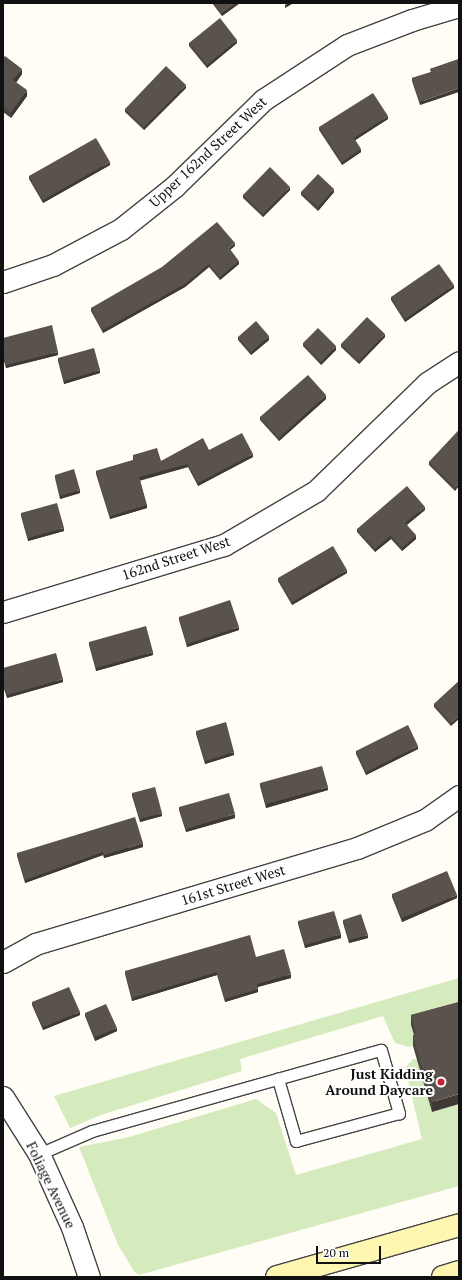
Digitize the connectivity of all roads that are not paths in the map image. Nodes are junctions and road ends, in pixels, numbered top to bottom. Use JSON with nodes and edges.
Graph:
{"nodes":[{"id":1,"x":459,"y":6,"type":"edge"},
{"id":2,"x":3,"y":282,"type":"edge"},
{"id":3,"x":459,"y":362,"type":"edge"},
{"id":4,"x":3,"y":612,"type":"edge"},
{"id":5,"x":459,"y":796,"type":"edge"},
{"id":6,"x":3,"y":962,"type":"edge"},
{"id":7,"x":278,"y":1079,"type":"junction"},
{"id":8,"x":3,"y":1097,"type":"edge"},
{"id":9,"x":39,"y":1154,"type":"junction"},
{"id":10,"x":459,"y":1225,"type":"edge"},
{"id":11,"x":459,"y":1272,"type":"edge"},
{"id":12,"x":89,"y":1277,"type":"edge"},
{"id":13,"x":277,"y":1277,"type":"edge"},
{"id":14,"x":444,"y":1277,"type":"edge"}],
"edges":[{"from":1,"to":2,"type":"street","name":"Upper 162nd Street West"},
{"from":3,"to":4,"type":"street","name":"162nd Street West"},
{"from":5,"to":6,"type":"street","name":"161st Street West"},
{"from":7,"to":7,"type":"lane"},
{"from":7,"to":9,"type":"lane"},
{"from":8,"to":9,"type":"street","name":"Foliage Avenue"},
{"from":9,"to":12,"type":"street","name":"Foliage Avenue"},
{"from":10,"to":13,"type":"main road"},
{"from":11,"to":14,"type":"main road"}]}
